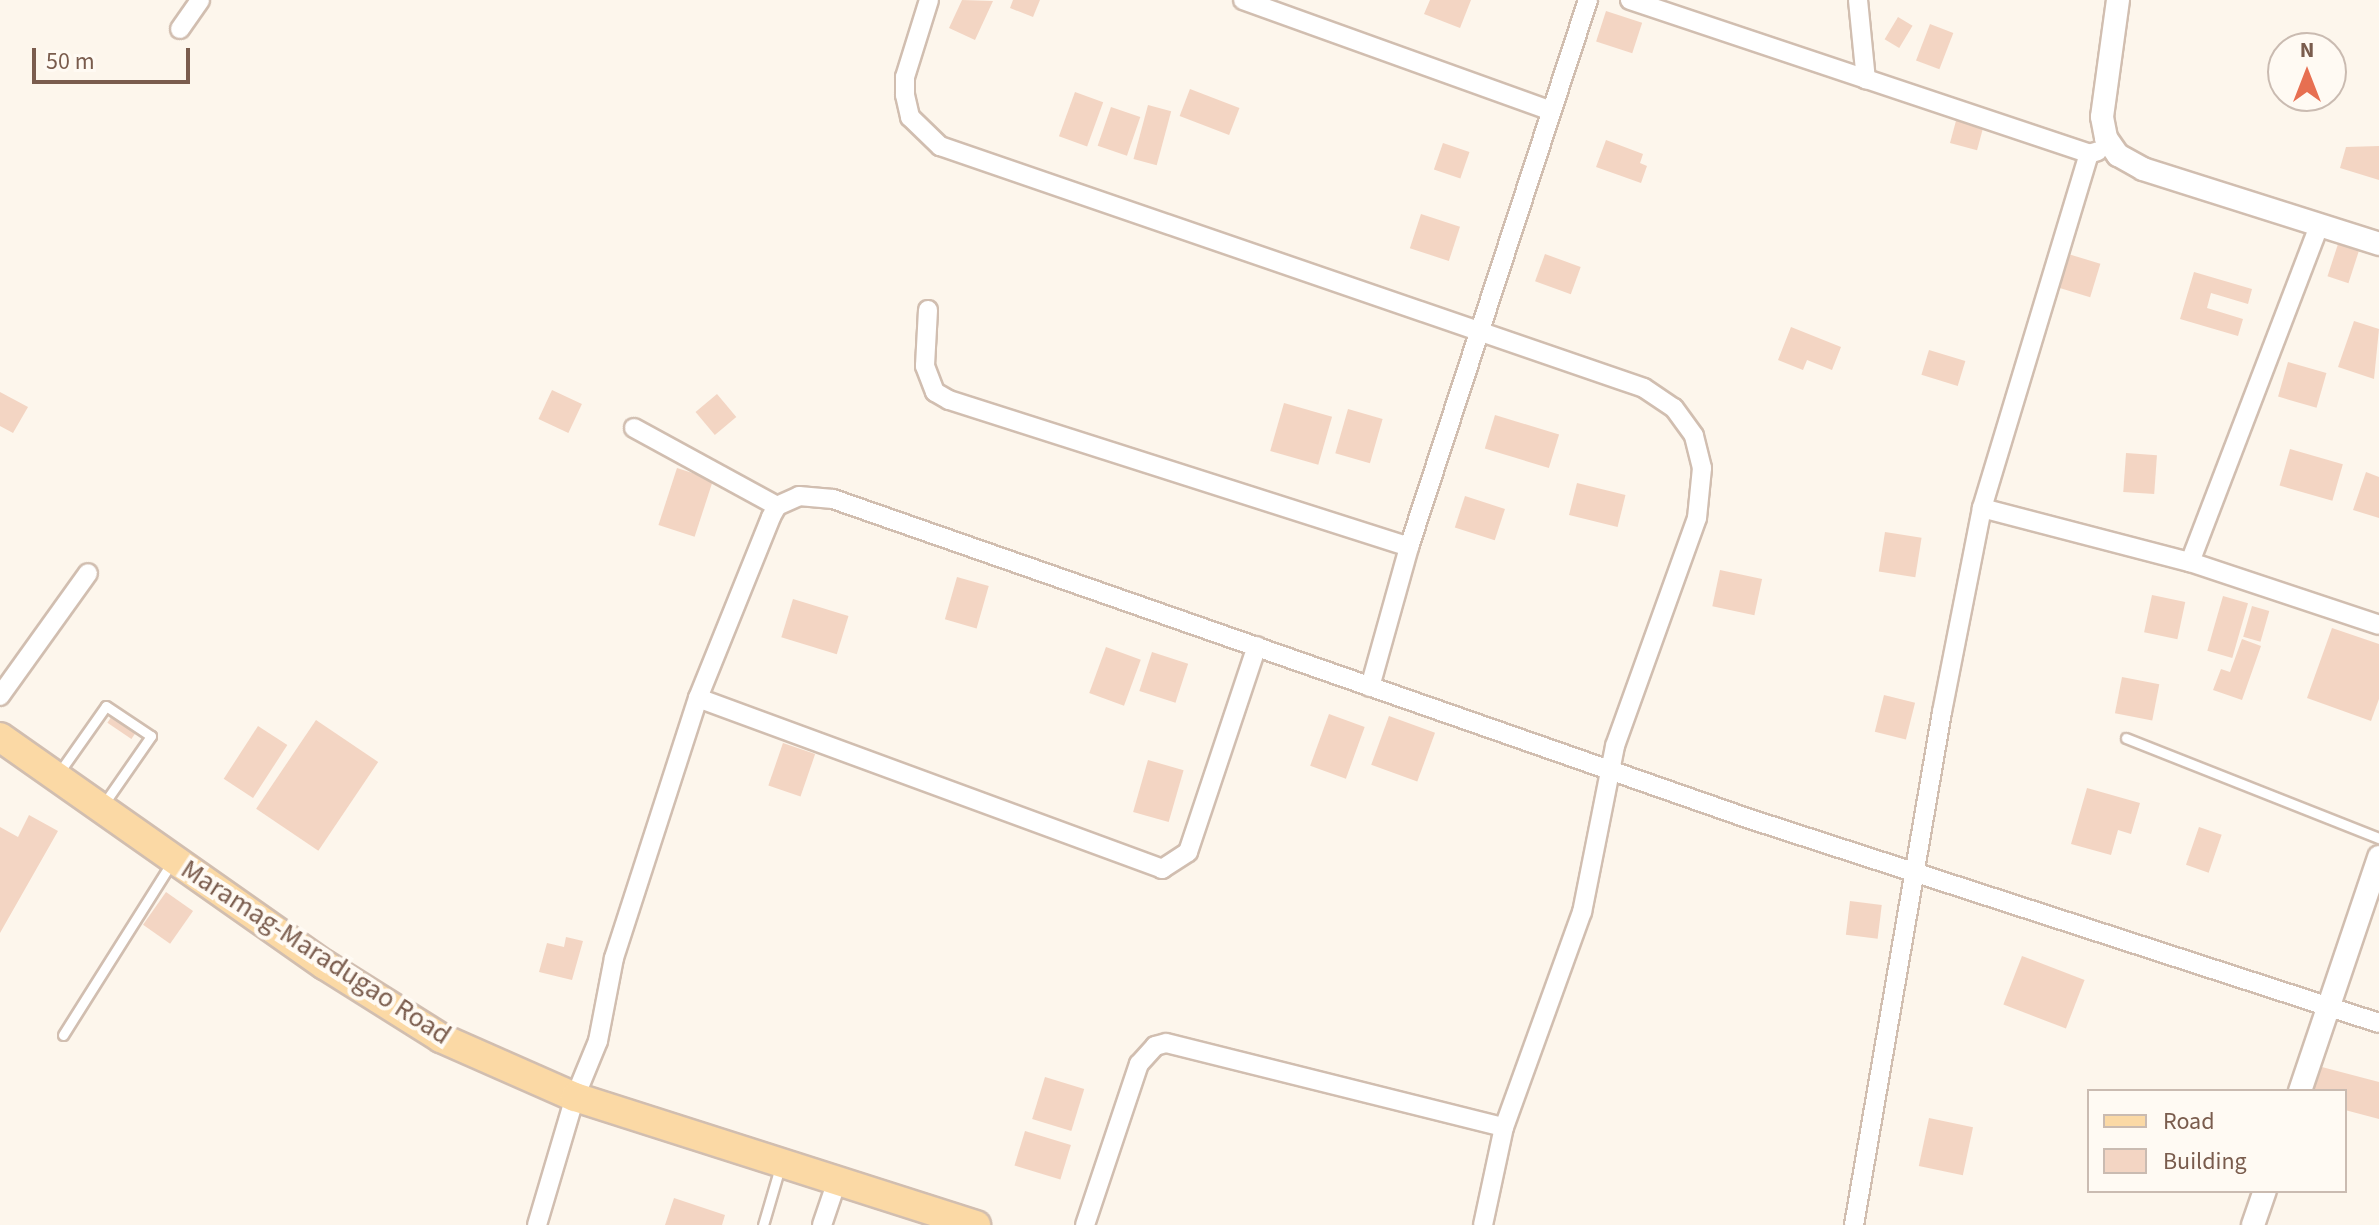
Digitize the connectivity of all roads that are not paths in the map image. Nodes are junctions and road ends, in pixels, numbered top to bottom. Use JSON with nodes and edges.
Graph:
{"nodes":[{"id":1,"x":200,"y":0,"type":"edge"},
{"id":2,"x":929,"y":0,"type":"edge"},
{"id":3,"x":1243,"y":0,"type":"edge"},
{"id":4,"x":1588,"y":0,"type":"edge"},
{"id":5,"x":1630,"y":0,"type":"edge"},
{"id":6,"x":1858,"y":0,"type":"edge"},
{"id":7,"x":2118,"y":0,"type":"edge"},
{"id":8,"x":180,"y":29,"type":"dead end"},
{"id":9,"x":1866,"y":80,"type":"junction"},
{"id":10,"x":1551,"y":111,"type":"junction"},
{"id":11,"x":2112,"y":147,"type":"junction"},
{"id":12,"x":2089,"y":154,"type":"junction"},
{"id":13,"x":2319,"y":226,"type":"junction"},
{"id":14,"x":2379,"y":244,"type":"edge"},
{"id":15,"x":928,"y":310,"type":"dead end"},
{"id":16,"x":1478,"y":329,"type":"junction"},
{"id":17,"x":634,"y":428,"type":"dead end"},
{"id":18,"x":777,"y":506,"type":"junction"},
{"id":19,"x":1982,"y":508,"type":"junction"},
{"id":20,"x":1409,"y":547,"type":"junction"},
{"id":21,"x":2190,"y":562,"type":"junction"},
{"id":22,"x":88,"y":573,"type":"dead end"},
{"id":23,"x":2379,"y":625,"type":"edge"},
{"id":24,"x":1257,"y":646,"type":"junction"},
{"id":25,"x":1370,"y":687,"type":"junction"},
{"id":26,"x":0,"y":696,"type":"edge"},
{"id":27,"x":698,"y":698,"type":"junction"},
{"id":28,"x":0,"y":737,"type":"edge"},
{"id":29,"x":2126,"y":738,"type":"dead end"},
{"id":30,"x":1608,"y":770,"type":"junction"},
{"id":31,"x":57,"y":777,"type":"junction"},
{"id":32,"x":101,"y":808,"type":"junction"},
{"id":33,"x":2379,"y":838,"type":"edge"},
{"id":34,"x":2379,"y":857,"type":"edge"},
{"id":35,"x":174,"y":859,"type":"junction"},
{"id":36,"x":1917,"y":875,"type":"junction"},
{"id":37,"x":2330,"y":1005,"type":"junction"},
{"id":38,"x":2379,"y":1023,"type":"edge"},
{"id":39,"x":63,"y":1035,"type":"dead end"},
{"id":40,"x":2301,"y":1089,"type":"edge"},
{"id":41,"x":575,"y":1097,"type":"junction"},
{"id":42,"x":1504,"y":1127,"type":"junction"},
{"id":43,"x":781,"y":1163,"type":"junction"},
{"id":44,"x":837,"y":1181,"type":"junction"},
{"id":45,"x":2264,"y":1193,"type":"edge"},
{"id":46,"x":537,"y":1225,"type":"edge"},
{"id":47,"x":763,"y":1225,"type":"edge"},
{"id":48,"x":822,"y":1225,"type":"edge"},
{"id":49,"x":976,"y":1225,"type":"edge"},
{"id":50,"x":1085,"y":1225,"type":"edge"},
{"id":51,"x":1483,"y":1225,"type":"edge"},
{"id":52,"x":1854,"y":1225,"type":"edge"},
{"id":53,"x":2253,"y":1225,"type":"edge"}],
"edges":[{"from":1,"to":8,"type":"street"},
{"from":2,"to":16,"type":"street"},
{"from":3,"to":10,"type":"street"},
{"from":4,"to":10,"type":"street"},
{"from":5,"to":9,"type":"street"},
{"from":6,"to":9,"type":"street"},
{"from":7,"to":11,"type":"street"},
{"from":9,"to":12,"type":"street"},
{"from":10,"to":16,"type":"street"},
{"from":11,"to":12,"type":"street"},
{"from":11,"to":13,"type":"street"},
{"from":12,"to":19,"type":"street"},
{"from":13,"to":14,"type":"street"},
{"from":13,"to":21,"type":"street"},
{"from":15,"to":20,"type":"street"},
{"from":16,"to":20,"type":"street"},
{"from":16,"to":30,"type":"street"},
{"from":17,"to":18,"type":"street"},
{"from":18,"to":24,"type":"street"},
{"from":18,"to":27,"type":"street"},
{"from":19,"to":21,"type":"street"},
{"from":19,"to":36,"type":"street"},
{"from":20,"to":25,"type":"street"},
{"from":21,"to":23,"type":"street"},
{"from":22,"to":26,"type":"street"},
{"from":24,"to":25,"type":"street"},
{"from":24,"to":27,"type":"street"},
{"from":25,"to":30,"type":"street"},
{"from":27,"to":41,"type":"street"},
{"from":28,"to":31,"type":"main road","name":"Maramag-Maradugao Road"},
{"from":29,"to":33,"type":"lane"},
{"from":30,"to":36,"type":"street"},
{"from":30,"to":42,"type":"street"},
{"from":31,"to":32,"type":"main road","name":"Maramag-Maradugao Road"},
{"from":31,"to":32,"type":"lane"},
{"from":32,"to":35,"type":"main road","name":"Maramag-Maradugao Road"},
{"from":34,"to":37,"type":"street"},
{"from":35,"to":39,"type":"lane"},
{"from":35,"to":41,"type":"main road","name":"Maramag-Maradugao Road"},
{"from":36,"to":37,"type":"street"},
{"from":36,"to":52,"type":"street"},
{"from":37,"to":38,"type":"street"},
{"from":37,"to":40,"type":"street"},
{"from":41,"to":43,"type":"main road","name":"Maramag-Maradugao Road"},
{"from":41,"to":46,"type":"street"},
{"from":42,"to":50,"type":"street"},
{"from":42,"to":51,"type":"street"},
{"from":43,"to":44,"type":"main road","name":"Maramag-Maradugao Road"},
{"from":43,"to":47,"type":"lane"},
{"from":44,"to":48,"type":"street"},
{"from":44,"to":49,"type":"main road","name":"Maramag-Maradugao Road"},
{"from":45,"to":53,"type":"street"}]}
